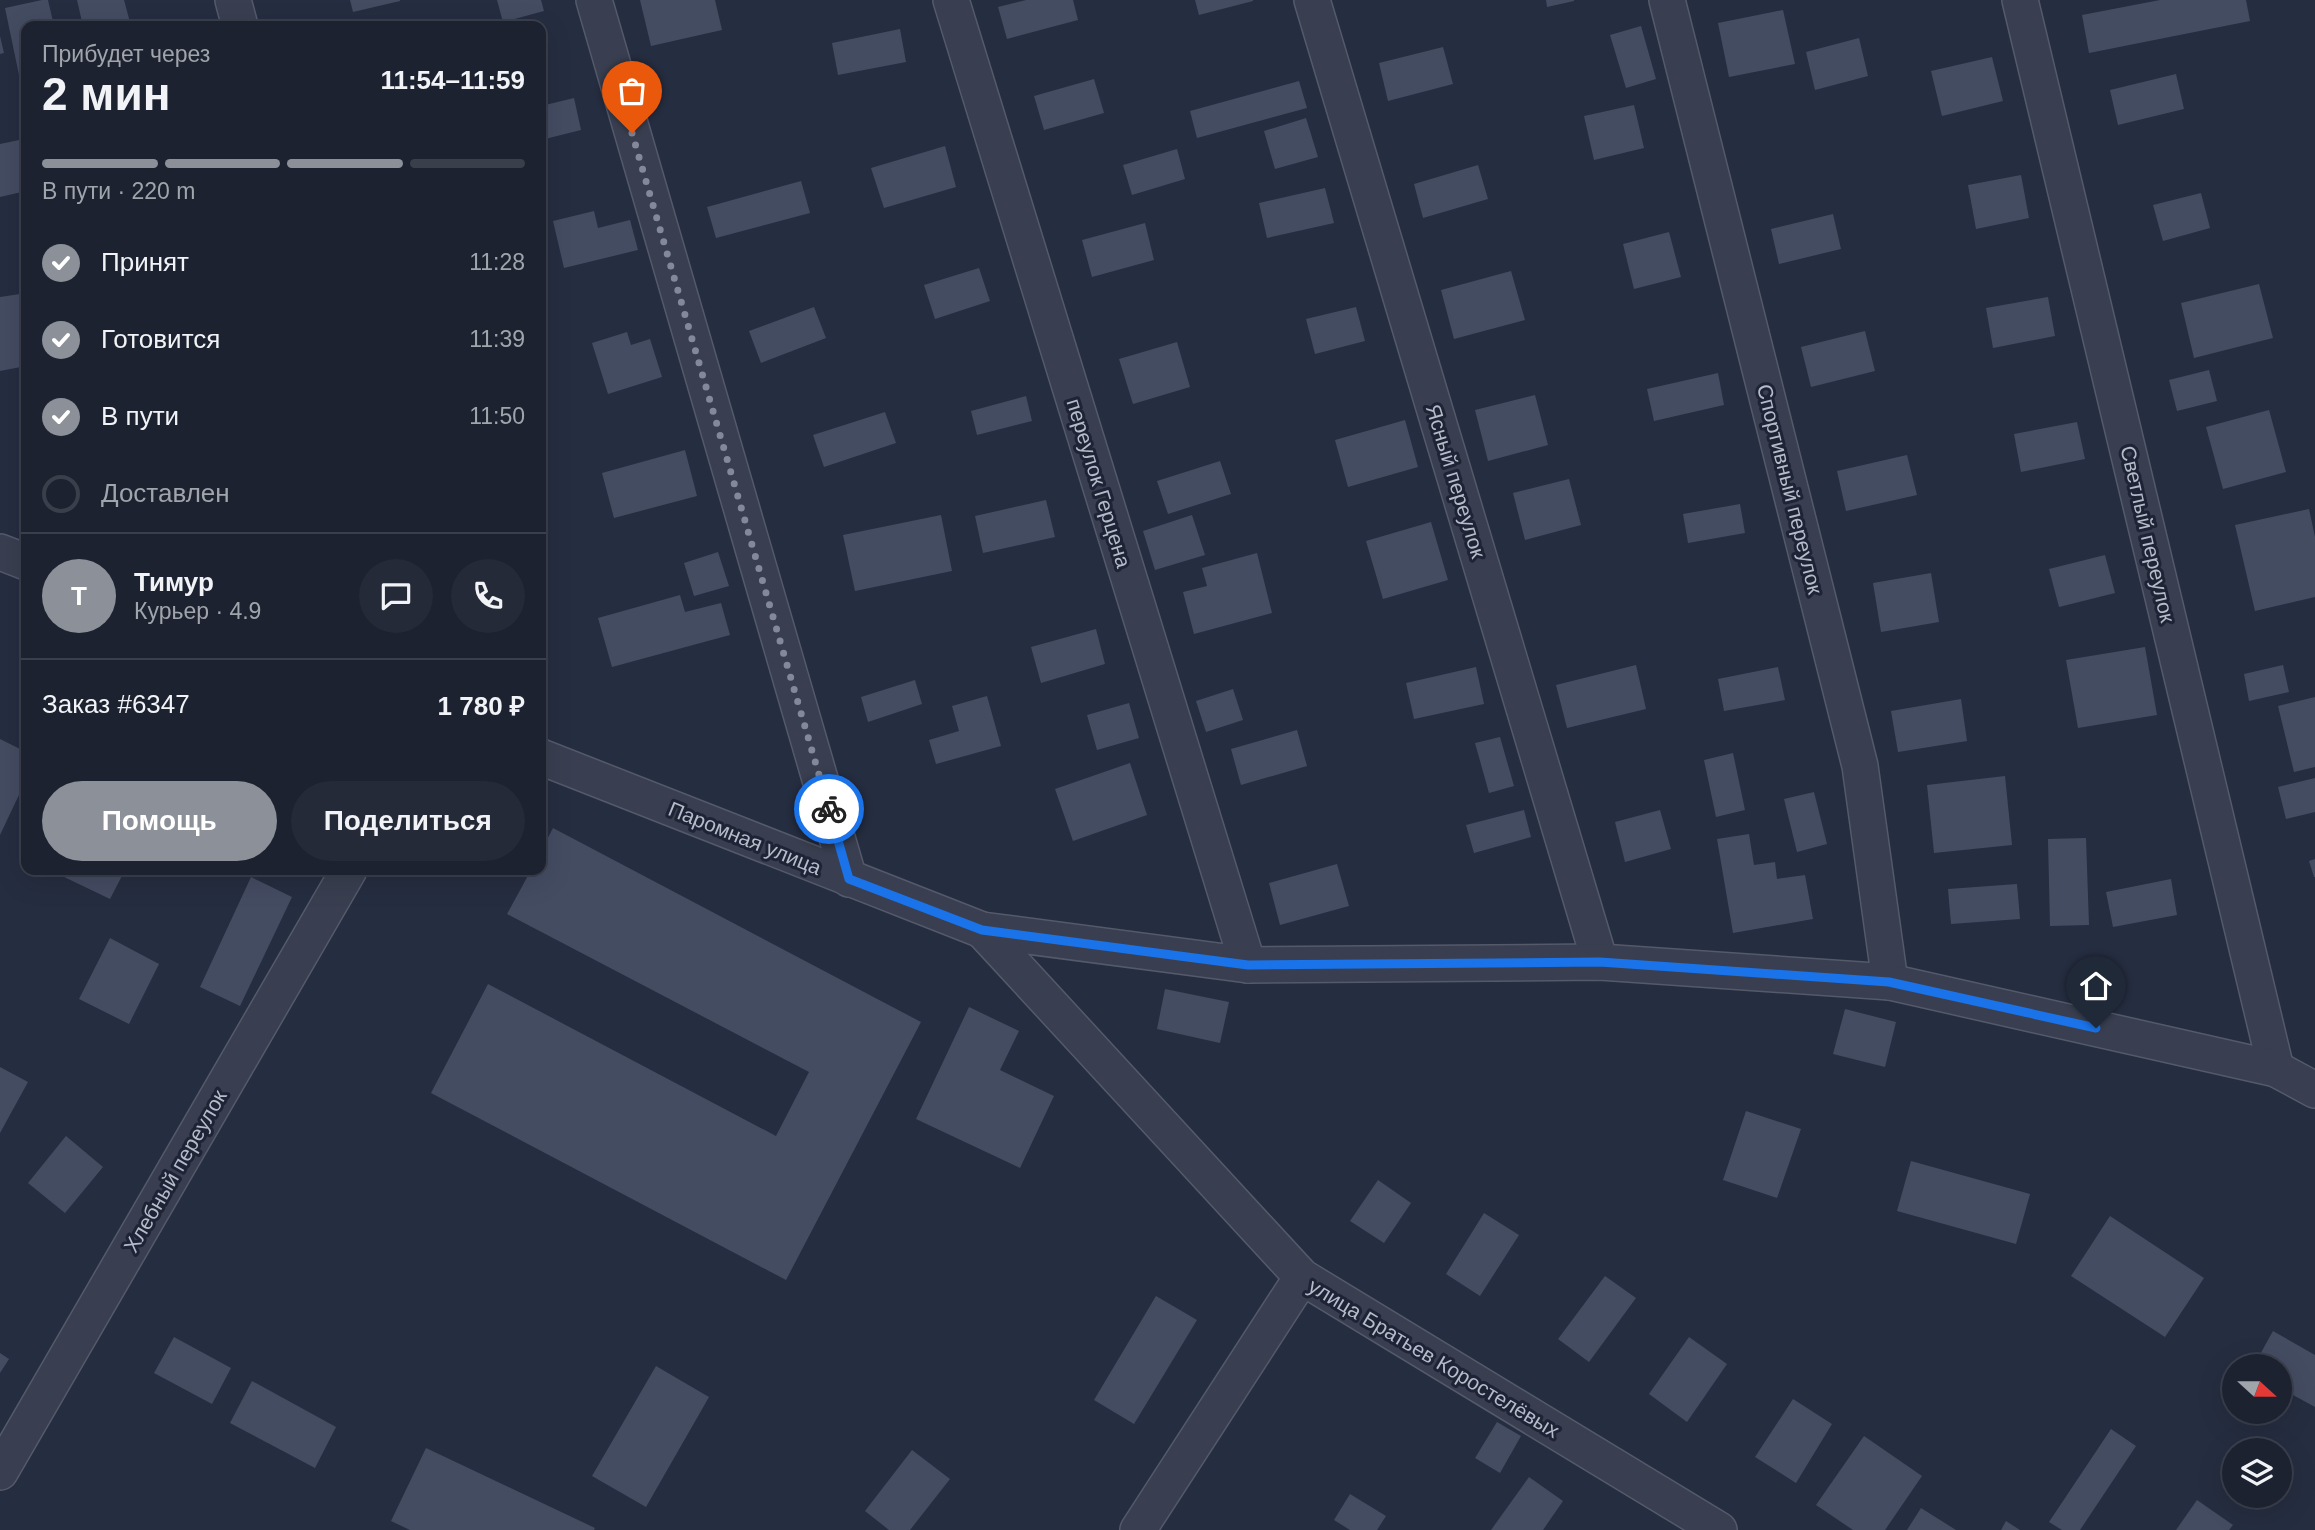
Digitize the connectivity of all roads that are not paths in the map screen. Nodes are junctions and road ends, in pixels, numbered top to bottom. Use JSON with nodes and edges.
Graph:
{"nodes":[{"id":1,"x":233,"y":0,"type":"edge"},
{"id":2,"x":594,"y":0,"type":"edge"},
{"id":3,"x":951,"y":0,"type":"edge"},
{"id":4,"x":1312,"y":0,"type":"edge"},
{"id":5,"x":1667,"y":0,"type":"edge"},
{"id":6,"x":2020,"y":0,"type":"edge"},
{"id":7,"x":239,"y":21,"type":"edge"},
{"id":8,"x":0,"y":552,"type":"edge"},
{"id":9,"x":21,"y":560,"type":"edge"},
{"id":10,"x":546,"y":759,"type":"edge"},
{"id":11,"x":346,"y":875,"type":"edge"},
{"id":12,"x":849,"y":879,"type":"junction"},
{"id":13,"x":982,"y":930,"type":"junction"},
{"id":14,"x":1600,"y":962,"type":"junction"},
{"id":15,"x":1248,"y":965,"type":"junction"},
{"id":16,"x":1889,"y":982,"type":"junction"},
{"id":17,"x":2276,"y":1069,"type":"junction"},
{"id":18,"x":2315,"y":1090,"type":"edge"},
{"id":19,"x":1301,"y":1277,"type":"junction"},
{"id":20,"x":0,"y":1472,"type":"edge"},
{"id":21,"x":1138,"y":1530,"type":"edge"},
{"id":22,"x":1719,"y":1530,"type":"edge"}],
"edges":[{"from":1,"to":7,"type":"street"},
{"from":2,"to":12,"type":"street"},
{"from":3,"to":15,"type":"street","name":"переулок Герцена"},
{"from":4,"to":14,"type":"street","name":"Ясный переулок"},
{"from":5,"to":16,"type":"street","name":"Спортивный переулок"},
{"from":6,"to":17,"type":"street","name":"Светлый переулок"},
{"from":8,"to":9,"type":"street"},
{"from":10,"to":12,"type":"street","name":"Паромная улица"},
{"from":11,"to":20,"type":"street","name":"Хлебный переулок"},
{"from":12,"to":13,"type":"street","name":"Паромная улица"},
{"from":13,"to":15,"type":"street","name":"Паромная улица"},
{"from":13,"to":19,"type":"street","name":"улица Братьев Коростелёвых"},
{"from":14,"to":15,"type":"street","name":"Паромная улица"},
{"from":14,"to":16,"type":"street","name":"Паромная улица"},
{"from":16,"to":17,"type":"street","name":"Паромная улица"},
{"from":17,"to":18,"type":"street","name":"Паромная улица"},
{"from":19,"to":21,"type":"street"},
{"from":19,"to":22,"type":"street","name":"улица Братьев Коростелёвых"}]}
